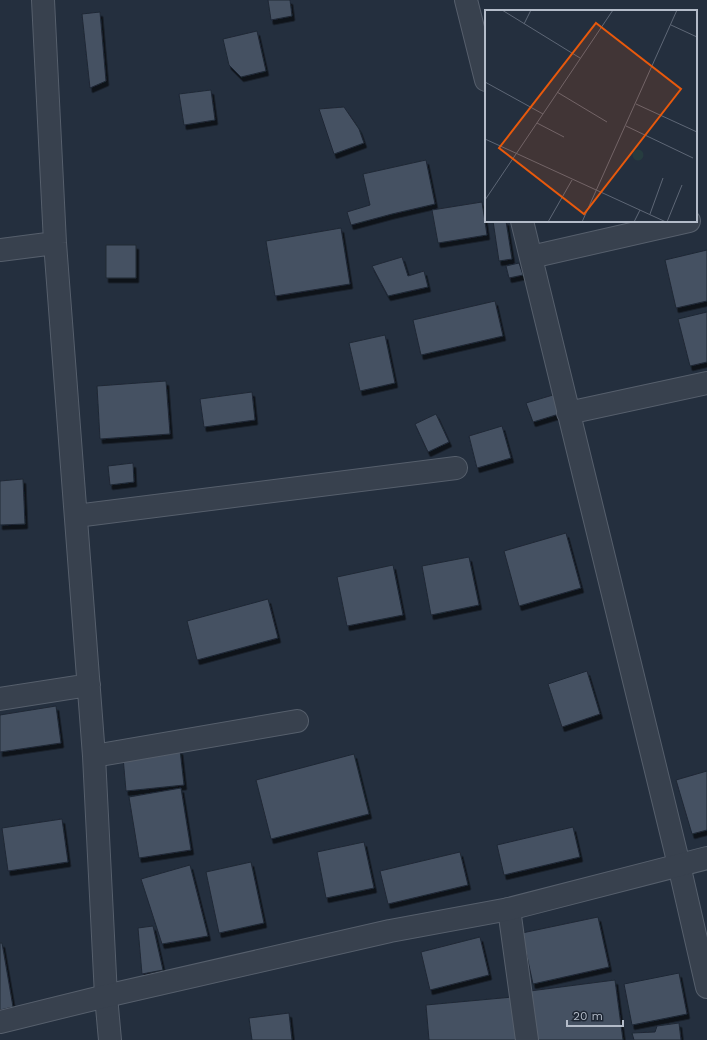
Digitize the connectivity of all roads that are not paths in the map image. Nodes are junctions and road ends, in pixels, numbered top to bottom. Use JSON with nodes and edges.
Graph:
{"nodes":[{"id":1,"x":43,"y":0,"type":"edge"},
{"id":2,"x":466,"y":0,"type":"edge"},
{"id":3,"x":485,"y":76,"type":"edge"},
{"id":4,"x":707,"y":217,"type":"edge"},
{"id":5,"x":697,"y":219,"type":"edge"},
{"id":6,"x":522,"y":222,"type":"edge"},
{"id":7,"x":685,"y":222,"type":"edge"},
{"id":8,"x":56,"y":243,"type":"junction"},
{"id":9,"x":0,"y":250,"type":"edge"},
{"id":10,"x":531,"y":258,"type":"junction"},
{"id":11,"x":707,"y":383,"type":"edge"},
{"id":12,"x":568,"y":413,"type":"junction"},
{"id":13,"x":456,"y":468,"type":"dead end"},
{"id":14,"x":76,"y":516,"type":"junction"},
{"id":15,"x":89,"y":685,"type":"junction"},
{"id":16,"x":0,"y":699,"type":"edge"},
{"id":17,"x":297,"y":720,"type":"dead end"},
{"id":18,"x":94,"y":756,"type":"junction"},
{"id":19,"x":707,"y":858,"type":"edge"},
{"id":20,"x":679,"y":865,"type":"junction"},
{"id":21,"x":509,"y":909,"type":"junction"},
{"id":22,"x":707,"y":987,"type":"edge"},
{"id":23,"x":106,"y":996,"type":"junction"},
{"id":24,"x":0,"y":1022,"type":"edge"},
{"id":25,"x":110,"y":1040,"type":"edge"},
{"id":26,"x":527,"y":1040,"type":"edge"}],
"edges":[{"from":1,"to":8,"type":"street"},
{"from":2,"to":3,"type":"street"},
{"from":4,"to":5,"type":"street"},
{"from":6,"to":10,"type":"street"},
{"from":7,"to":10,"type":"street"},
{"from":8,"to":9,"type":"street"},
{"from":8,"to":14,"type":"street"},
{"from":10,"to":12,"type":"street"},
{"from":11,"to":12,"type":"street"},
{"from":12,"to":20,"type":"street"},
{"from":13,"to":14,"type":"street"},
{"from":14,"to":15,"type":"street"},
{"from":15,"to":16,"type":"street"},
{"from":15,"to":18,"type":"street"},
{"from":17,"to":18,"type":"street"},
{"from":18,"to":23,"type":"street"},
{"from":19,"to":20,"type":"street"},
{"from":20,"to":21,"type":"street"},
{"from":20,"to":22,"type":"street"},
{"from":21,"to":23,"type":"street"},
{"from":21,"to":26,"type":"street"},
{"from":23,"to":24,"type":"street"},
{"from":23,"to":25,"type":"street"}]}
